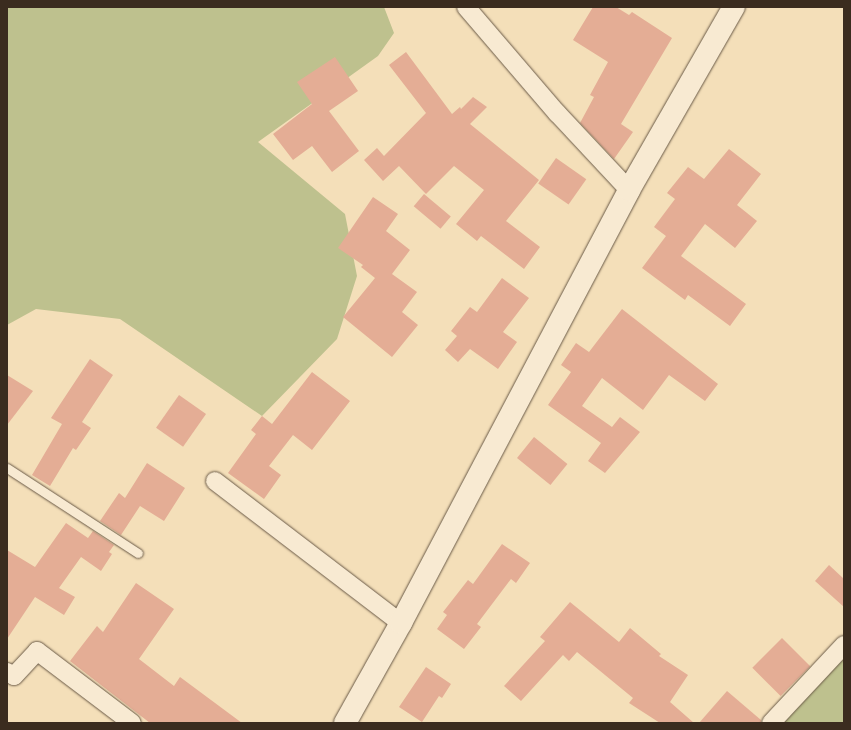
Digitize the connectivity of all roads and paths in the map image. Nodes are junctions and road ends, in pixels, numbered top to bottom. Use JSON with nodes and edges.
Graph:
{"nodes":[{"id":1,"x":466,"y":7,"type":"edge"},
{"id":2,"x":734,"y":7,"type":"edge"},
{"id":3,"x":629,"y":190,"type":"junction"},
{"id":4,"x":7,"y":468,"type":"edge"},
{"id":5,"x":215,"y":482,"type":"dead end"},
{"id":6,"x":138,"y":553,"type":"dead end"},
{"id":7,"x":401,"y":623,"type":"junction"},
{"id":8,"x":842,"y":653,"type":"edge"},
{"id":9,"x":7,"y":672,"type":"edge"},
{"id":10,"x":132,"y":723,"type":"edge"},
{"id":11,"x":345,"y":723,"type":"edge"},
{"id":12,"x":771,"y":723,"type":"edge"}],
"edges":[{"from":1,"to":3,"type":"street"},
{"from":2,"to":3,"type":"street"},
{"from":3,"to":7,"type":"street"},
{"from":4,"to":6,"type":"lane"},
{"from":5,"to":7,"type":"street"},
{"from":7,"to":11,"type":"street"},
{"from":8,"to":12,"type":"street"},
{"from":9,"to":10,"type":"street"}]}
